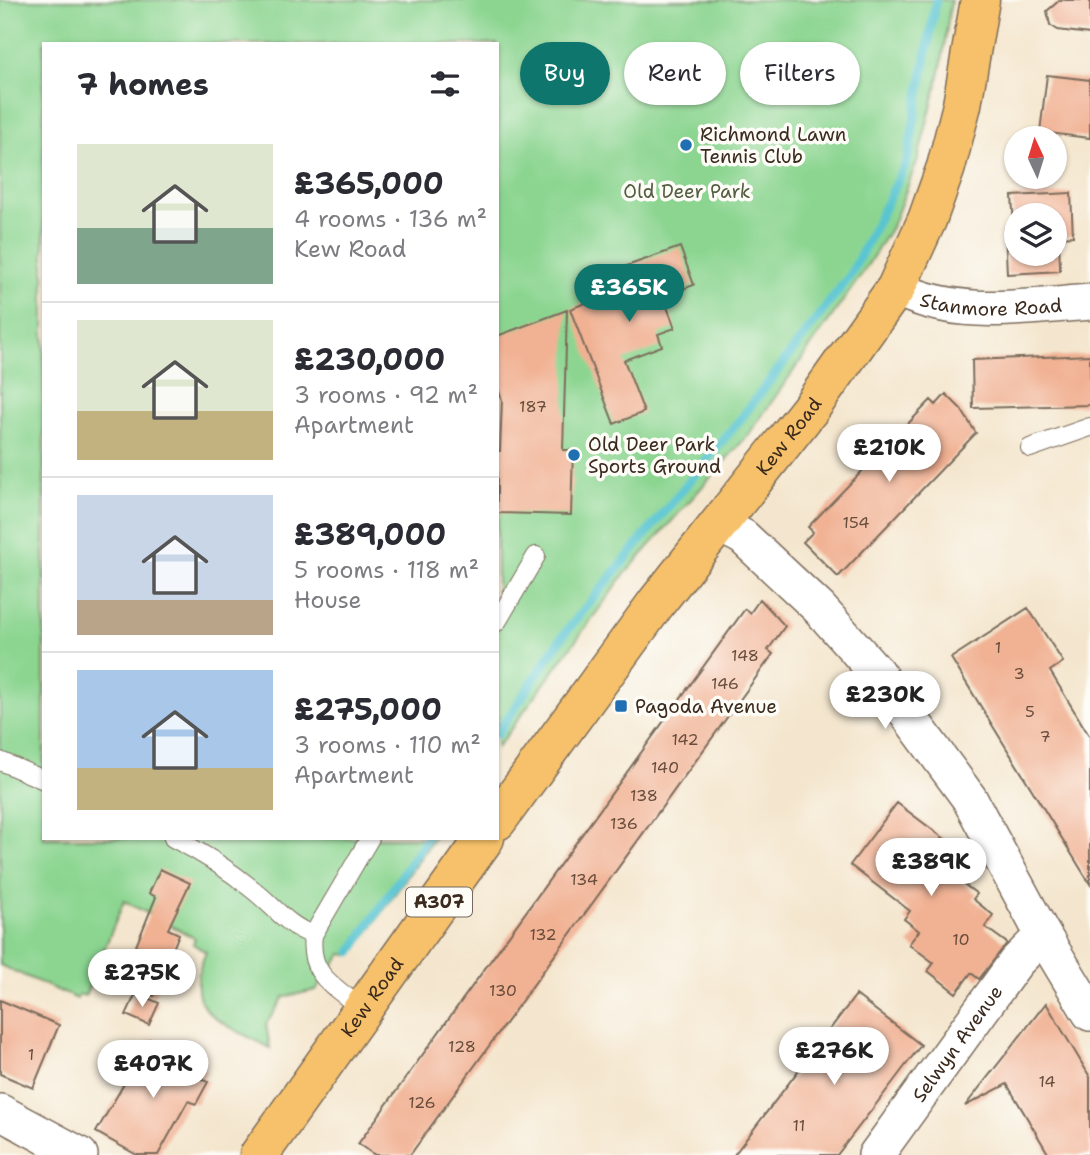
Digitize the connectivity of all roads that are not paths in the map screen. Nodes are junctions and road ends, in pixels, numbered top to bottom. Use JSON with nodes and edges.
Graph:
{"nodes":[{"id":1,"x":980,"y":0,"type":"edge"},
{"id":2,"x":896,"y":288,"type":"junction"},
{"id":3,"x":1090,"y":302,"type":"edge"},
{"id":4,"x":1090,"y":427,"type":"edge"},
{"id":5,"x":1030,"y":448,"type":"dead end"},
{"id":6,"x":720,"y":525,"type":"junction"},
{"id":7,"x":536,"y":556,"type":"dead end"},
{"id":8,"x":499,"y":619,"type":"edge"},
{"id":9,"x":0,"y":761,"type":"edge"},
{"id":10,"x":42,"y":779,"type":"edge"},
{"id":11,"x":499,"y":818,"type":"edge"},
{"id":12,"x":177,"y":840,"type":"edge"},
{"id":13,"x":369,"y":840,"type":"edge"},
{"id":14,"x":484,"y":840,"type":"edge"},
{"id":15,"x":313,"y":935,"type":"junction"},
{"id":16,"x":1043,"y":935,"type":"junction"},
{"id":17,"x":361,"y":1008,"type":"junction"},
{"id":18,"x":1090,"y":1013,"type":"edge"},
{"id":19,"x":0,"y":1112,"type":"edge"},
{"id":20,"x":80,"y":1155,"type":"edge"},
{"id":21,"x":259,"y":1155,"type":"edge"},
{"id":22,"x":876,"y":1155,"type":"edge"}],
"edges":[{"from":1,"to":2,"type":"main road","name":"Kew Road"},
{"from":2,"to":3,"type":"street","name":"Stanmore Road"},
{"from":2,"to":6,"type":"main road","name":"Kew Road"},
{"from":4,"to":5,"type":"lane"},
{"from":6,"to":11,"type":"main road","name":"Kew Road"},
{"from":6,"to":16,"type":"street"},
{"from":7,"to":8,"type":"lane"},
{"from":9,"to":10,"type":"lane"},
{"from":12,"to":15,"type":"lane"},
{"from":13,"to":15,"type":"lane"},
{"from":14,"to":17,"type":"main road","name":"Kew Road","number":"A307"},
{"from":15,"to":17,"type":"lane"},
{"from":16,"to":18,"type":"street"},
{"from":16,"to":22,"type":"street","name":"Selwyn Avenue"},
{"from":17,"to":21,"type":"main road","name":"Kew Road","number":"A307"},
{"from":19,"to":20,"type":"street"}]}
